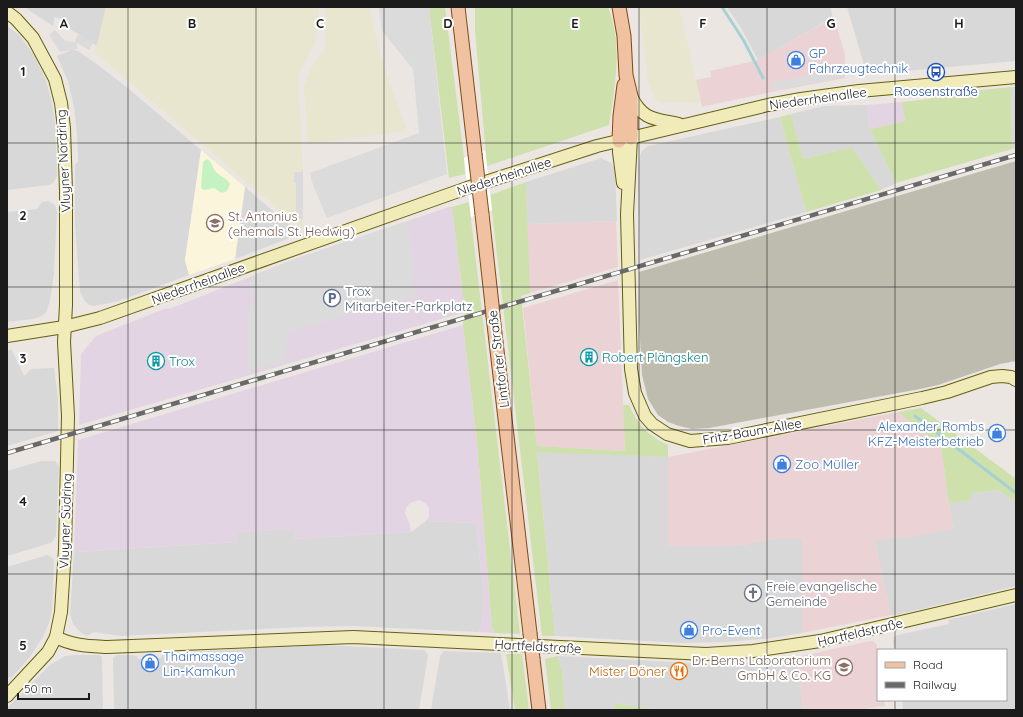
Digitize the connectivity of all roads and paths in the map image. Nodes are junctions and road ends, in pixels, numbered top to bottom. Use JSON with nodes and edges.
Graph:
{"nodes":[{"id":1,"x":618,"y":7,"type":"edge"},
{"id":2,"x":461,"y":11,"type":"edge"},
{"id":3,"x":7,"y":12,"type":"edge"},
{"id":4,"x":626,"y":75,"type":"junction"},
{"id":5,"x":1016,"y":77,"type":"edge"},
{"id":6,"x":631,"y":96,"type":"junction"},
{"id":7,"x":684,"y":124,"type":"junction"},
{"id":8,"x":625,"y":139,"type":"junction"},
{"id":9,"x":64,"y":327,"type":"junction"},
{"id":10,"x":7,"y":336,"type":"edge"},
{"id":11,"x":1016,"y":380,"type":"edge"},
{"id":12,"x":1016,"y":595,"type":"edge"},
{"id":13,"x":56,"y":637,"type":"junction"},
{"id":14,"x":7,"y":696,"type":"edge"},
{"id":15,"x":539,"y":710,"type":"edge"}],
"edges":[{"from":1,"to":4,"type":"main road"},
{"from":2,"to":15,"type":"main road","name":"Lintforter Straße","bridge":true},
{"from":3,"to":9,"type":"street","name":"Vluyner Nordring"},
{"from":4,"to":6,"type":"main road"},
{"from":4,"to":8,"type":"main road"},
{"from":5,"to":7,"type":"street","name":"Niederrheinallee"},
{"from":6,"to":7,"type":"street"},
{"from":6,"to":8,"type":"main road"},
{"from":7,"to":8,"type":"street","name":"Niederrheinallee"},
{"from":8,"to":9,"type":"street","name":"Niederrheinallee"},
{"from":8,"to":11,"type":"street","name":"Fritz-Baum-Allee"},
{"from":9,"to":10,"type":"street","name":"Niederrheinallee"},
{"from":9,"to":13,"type":"street","name":"Vluyner Südring"},
{"from":12,"to":13,"type":"street","name":"Hartfeldstraße"},
{"from":13,"to":14,"type":"street","name":"Vluyner Südring"}]}
